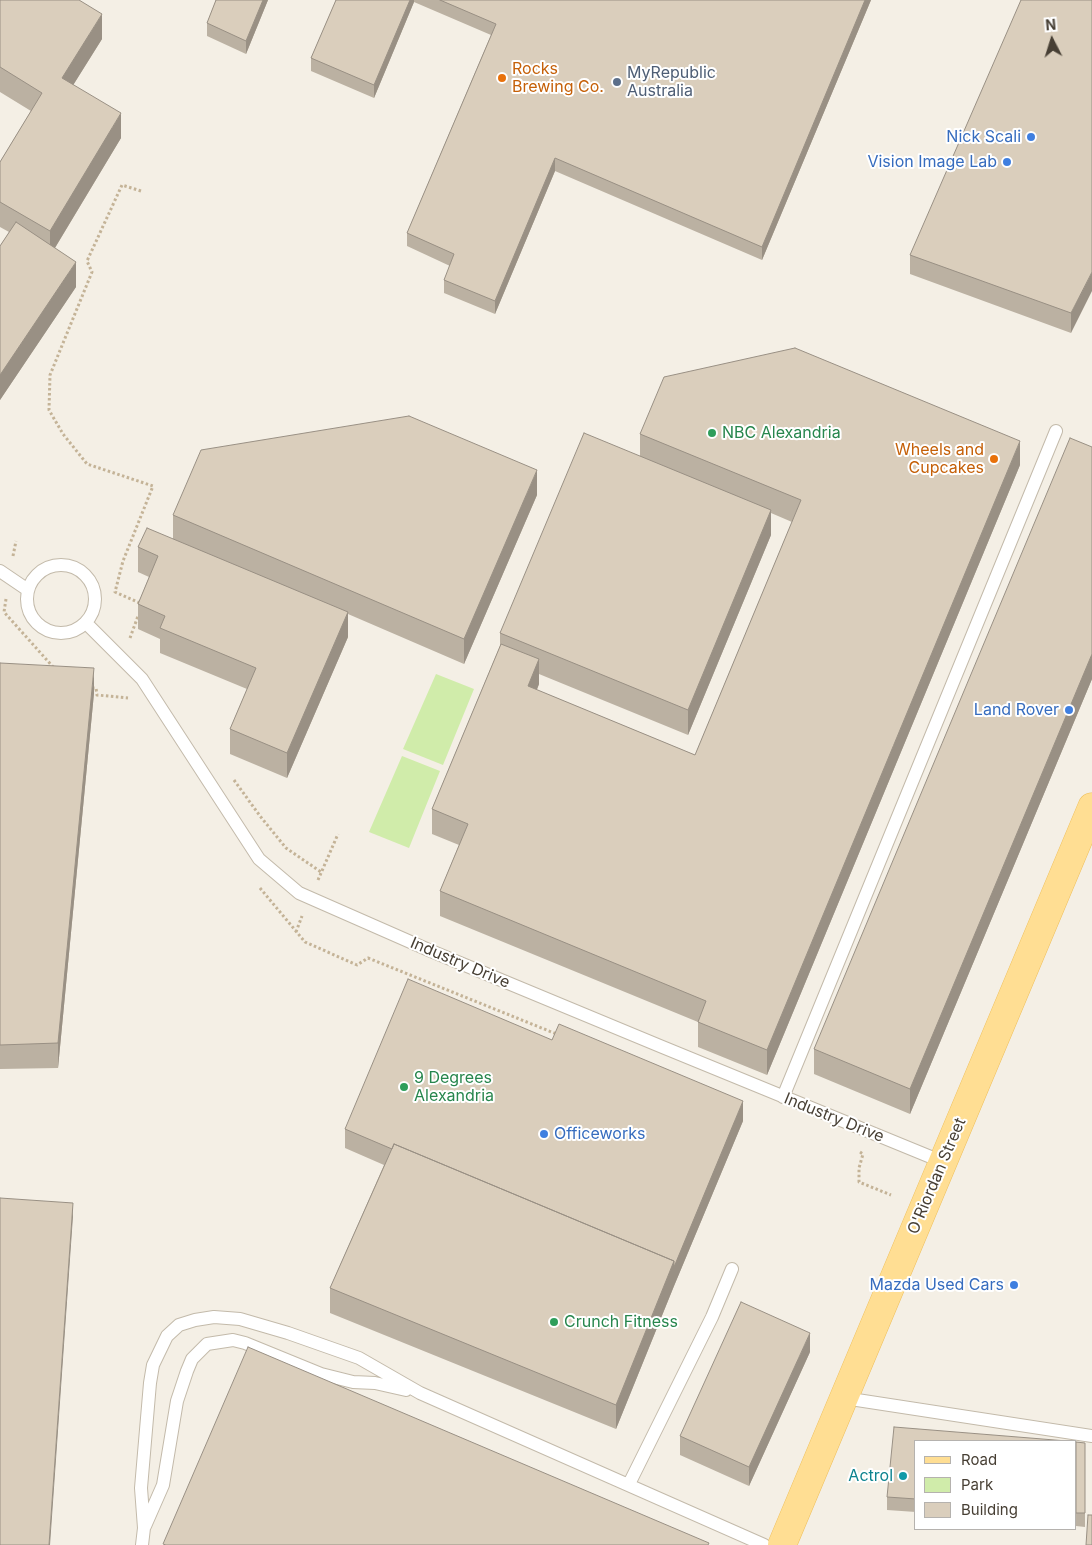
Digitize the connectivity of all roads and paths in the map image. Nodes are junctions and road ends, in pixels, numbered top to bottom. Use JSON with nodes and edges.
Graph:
{"nodes":[{"id":1,"x":141,"y":191,"type":"dead end"},
{"id":2,"x":1056,"y":430,"type":"dead end"},
{"id":3,"x":16,"y":542,"type":"dead end"},
{"id":4,"x":5,"y":574,"type":"edge"},
{"id":5,"x":28,"y":590,"type":"junction"},
{"id":6,"x":86,"y":623,"type":"junction"},
{"id":7,"x":131,"y":634,"type":"junction"},
{"id":8,"x":137,"y":642,"type":"dead end"},
{"id":9,"x":127,"y":664,"type":"junction"},
{"id":10,"x":59,"y":672,"type":"edge"},
{"id":11,"x":86,"y":687,"type":"edge"},
{"id":12,"x":128,"y":697,"type":"junction"},
{"id":13,"x":133,"y":705,"type":"dead end"},
{"id":14,"x":232,"y":777,"type":"dead end"},
{"id":15,"x":1092,"y":807,"type":"edge"},
{"id":16,"x":321,"y":872,"type":"dead end"},
{"id":17,"x":259,"y":887,"type":"dead end"},
{"id":18,"x":562,"y":1036,"type":"edge"},
{"id":19,"x":783,"y":1097,"type":"junction"},
{"id":20,"x":855,"y":1150,"type":"dead end"},
{"id":21,"x":943,"y":1162,"type":"junction"},
{"id":22,"x":891,"y":1195,"type":"dead end"},
{"id":23,"x":732,"y":1269,"type":"dead end"},
{"id":24,"x":420,"y":1393,"type":"junction"},
{"id":25,"x":844,"y":1398,"type":"junction"},
{"id":26,"x":1092,"y":1436,"type":"edge"},
{"id":27,"x":629,"y":1484,"type":"junction"},
{"id":28,"x":144,"y":1528,"type":"junction"},
{"id":29,"x":142,"y":1545,"type":"edge"},
{"id":30,"x":764,"y":1545,"type":"edge"},
{"id":31,"x":782,"y":1545,"type":"edge"}],
"edges":[{"from":1,"to":7,"type":"path"},
{"from":2,"to":19,"type":"lane"},
{"from":3,"to":4,"type":"path"},
{"from":4,"to":5,"type":"lane"},
{"from":4,"to":10,"type":"path"},
{"from":5,"to":6,"type":"lane"},
{"from":5,"to":6,"type":"lane"},
{"from":6,"to":9,"type":"lane","name":"Industry Drive"},
{"from":7,"to":8,"type":"path"},
{"from":7,"to":9,"type":"path"},
{"from":9,"to":12,"type":"path"},
{"from":9,"to":19,"type":"lane","name":"Industry Drive"},
{"from":11,"to":12,"type":"path"},
{"from":12,"to":13,"type":"path"},
{"from":14,"to":16,"type":"path"},
{"from":15,"to":21,"type":"main road","name":"O'Riordan Street"},
{"from":17,"to":18,"type":"path"},
{"from":19,"to":21,"type":"lane","name":"Industry Drive"},
{"from":20,"to":22,"type":"path"},
{"from":21,"to":25,"type":"main road","name":"O'Riordan Street"},
{"from":23,"to":27,"type":"lane"},
{"from":24,"to":27,"type":"lane"},
{"from":24,"to":28,"type":"lane"},
{"from":24,"to":28,"type":"lane"},
{"from":25,"to":26,"type":"lane"},
{"from":25,"to":31,"type":"main road","name":"O'Riordan Street"},
{"from":27,"to":30,"type":"lane"},
{"from":28,"to":29,"type":"lane"}]}
